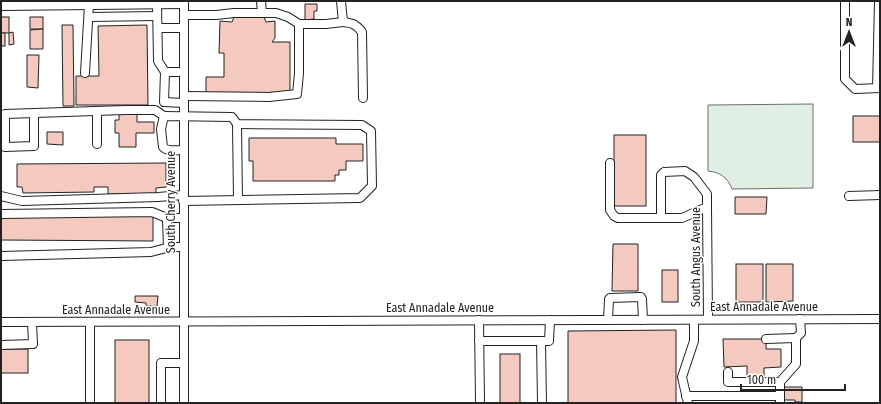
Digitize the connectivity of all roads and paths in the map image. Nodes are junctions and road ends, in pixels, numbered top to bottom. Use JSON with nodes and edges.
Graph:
{"nodes":[{"id":1,"x":261,"y":1,"type":"edge"},
{"id":2,"x":341,"y":1,"type":"edge"},
{"id":3,"x":846,"y":1,"type":"edge"},
{"id":4,"x":879,"y":1,"type":"edge"},
{"id":5,"x":184,"y":2,"type":"edge"},
{"id":6,"x":105,"y":3,"type":"edge"},
{"id":7,"x":157,"y":4,"type":"junction"},
{"id":8,"x":89,"y":5,"type":"junction"},
{"id":9,"x":1,"y":6,"type":"edge"},
{"id":10,"x":262,"y":12,"type":"junction"},
{"id":11,"x":184,"y":15,"type":"junction"},
{"id":12,"x":157,"y":16,"type":"junction"},
{"id":13,"x":88,"y":17,"type":"junction"},
{"id":14,"x":342,"y":22,"type":"junction"},
{"id":15,"x":299,"y":24,"type":"junction"},
{"id":16,"x":158,"y":28,"type":"junction"},
{"id":17,"x":184,"y":28,"type":"junction"},
{"id":18,"x":165,"y":72,"type":"junction"},
{"id":19,"x":184,"y":72,"type":"junction"},
{"id":20,"x":85,"y":73,"type":"dead end"},
{"id":21,"x":879,"y":88,"type":"edge"},
{"id":22,"x":363,"y":98,"type":"dead end"},
{"id":23,"x":184,"y":100,"type":"junction"},
{"id":24,"x":97,"y":112,"type":"junction"},
{"id":25,"x":34,"y":113,"type":"junction"},
{"id":26,"x":164,"y":116,"type":"junction"},
{"id":27,"x":184,"y":116,"type":"junction"},
{"id":28,"x":237,"y":124,"type":"junction"},
{"id":29,"x":97,"y":144,"type":"dead end"},
{"id":30,"x":184,"y":150,"type":"junction"},
{"id":31,"x":610,"y":163,"type":"dead end"},
{"id":32,"x":880,"y":195,"type":"edge"},
{"id":33,"x":1,"y":196,"type":"edge"},
{"id":34,"x":849,"y":196,"type":"dead end"},
{"id":35,"x":183,"y":198,"type":"junction"},
{"id":36,"x":238,"y":200,"type":"junction"},
{"id":37,"x":707,"y":207,"type":"junction"},
{"id":38,"x":1,"y":214,"type":"edge"},
{"id":39,"x":167,"y":218,"type":"junction"},
{"id":40,"x":183,"y":218,"type":"junction"},
{"id":41,"x":661,"y":218,"type":"junction"},
{"id":42,"x":183,"y":247,"type":"junction"},
{"id":43,"x":168,"y":248,"type":"junction"},
{"id":44,"x":1,"y":256,"type":"edge"},
{"id":45,"x":708,"y":319,"type":"junction"},
{"id":46,"x":800,"y":319,"type":"junction"},
{"id":47,"x":880,"y":319,"type":"edge"},
{"id":48,"x":479,"y":320,"type":"junction"},
{"id":49,"x":550,"y":320,"type":"junction"},
{"id":50,"x":608,"y":320,"type":"junction"},
{"id":51,"x":643,"y":320,"type":"junction"},
{"id":52,"x":694,"y":320,"type":"junction"},
{"id":53,"x":1,"y":322,"type":"edge"},
{"id":54,"x":32,"y":322,"type":"junction"},
{"id":55,"x":90,"y":322,"type":"junction"},
{"id":56,"x":183,"y":322,"type":"junction"},
{"id":57,"x":796,"y":338,"type":"junction"},
{"id":58,"x":766,"y":339,"type":"dead end"},
{"id":59,"x":479,"y":341,"type":"junction"},
{"id":60,"x":541,"y":341,"type":"junction"},
{"id":61,"x":1,"y":345,"type":"edge"},
{"id":62,"x":183,"y":363,"type":"junction"},
{"id":63,"x":728,"y":372,"type":"dead end"},
{"id":64,"x":780,"y":382,"type":"junction"},
{"id":65,"x":687,"y":400,"type":"edge"},
{"id":66,"x":780,"y":400,"type":"edge"},
{"id":67,"x":90,"y":403,"type":"edge"},
{"id":68,"x":161,"y":403,"type":"edge"},
{"id":69,"x":184,"y":403,"type":"edge"},
{"id":70,"x":480,"y":403,"type":"edge"},
{"id":71,"x":542,"y":403,"type":"edge"}],
"edges":[{"from":1,"to":10,"type":"street"},
{"from":2,"to":14,"type":"street"},
{"from":3,"to":21,"type":"street"},
{"from":4,"to":21,"type":"street"},
{"from":5,"to":7,"type":"street"},
{"from":5,"to":11,"type":"street","name":"South Cherry Avenue"},
{"from":6,"to":7,"type":"street"},
{"from":6,"to":8,"type":"street"},
{"from":7,"to":12,"type":"street"},
{"from":8,"to":9,"type":"street"},
{"from":8,"to":13,"type":"street"},
{"from":10,"to":11,"type":"street"},
{"from":10,"to":15,"type":"street"},
{"from":11,"to":17,"type":"street","name":"South Cherry Avenue"},
{"from":12,"to":13,"type":"street"},
{"from":12,"to":16,"type":"street"},
{"from":13,"to":20,"type":"street"},
{"from":14,"to":15,"type":"street"},
{"from":14,"to":22,"type":"street"},
{"from":15,"to":23,"type":"street"},
{"from":16,"to":17,"type":"street"},
{"from":16,"to":18,"type":"street"},
{"from":17,"to":19,"type":"street","name":"South Cherry Avenue"},
{"from":18,"to":19,"type":"street"},
{"from":18,"to":23,"type":"street"},
{"from":19,"to":23,"type":"street","name":"South Cherry Avenue"},
{"from":23,"to":27,"type":"street","name":"South Cherry Avenue"},
{"from":24,"to":25,"type":"street"},
{"from":24,"to":26,"type":"street"},
{"from":24,"to":29,"type":"street"},
{"from":25,"to":25,"type":"street"},
{"from":26,"to":27,"type":"street"},
{"from":26,"to":30,"type":"street"},
{"from":27,"to":28,"type":"street"},
{"from":27,"to":30,"type":"street","name":"South Cherry Avenue"},
{"from":28,"to":36,"type":"street"},
{"from":28,"to":36,"type":"street"},
{"from":30,"to":35,"type":"street","name":"South Cherry Avenue"},
{"from":31,"to":41,"type":"street"},
{"from":32,"to":34,"type":"street"},
{"from":33,"to":35,"type":"street"},
{"from":35,"to":36,"type":"street"},
{"from":35,"to":40,"type":"street","name":"South Cherry Avenue"},
{"from":37,"to":41,"type":"street"},
{"from":37,"to":41,"type":"street","name":"South Angus Avenue"},
{"from":37,"to":45,"type":"street","name":"South Angus Avenue"},
{"from":38,"to":39,"type":"street"},
{"from":39,"to":40,"type":"street"},
{"from":39,"to":43,"type":"street"},
{"from":40,"to":42,"type":"street","name":"South Cherry Avenue"},
{"from":42,"to":43,"type":"street"},
{"from":42,"to":56,"type":"street","name":"South Cherry Avenue"},
{"from":43,"to":44,"type":"street"},
{"from":45,"to":46,"type":"street","name":"East Annadale Avenue"},
{"from":45,"to":52,"type":"street","name":"East Annadale Avenue"},
{"from":46,"to":47,"type":"street","name":"East Annadale Avenue"},
{"from":46,"to":57,"type":"street"},
{"from":48,"to":49,"type":"street","name":"East Annadale Avenue"},
{"from":48,"to":56,"type":"street","name":"East Annadale Avenue"},
{"from":48,"to":59,"type":"street"},
{"from":49,"to":50,"type":"street","name":"East Annadale Avenue"},
{"from":49,"to":60,"type":"street"},
{"from":50,"to":51,"type":"street","name":"East Annadale Avenue"},
{"from":50,"to":51,"type":"street"},
{"from":51,"to":52,"type":"street","name":"East Annadale Avenue"},
{"from":52,"to":65,"type":"street"},
{"from":53,"to":54,"type":"street","name":"East Annadale Avenue"},
{"from":54,"to":55,"type":"street","name":"East Annadale Avenue"},
{"from":54,"to":61,"type":"street"},
{"from":55,"to":56,"type":"street","name":"East Annadale Avenue"},
{"from":55,"to":67,"type":"street"},
{"from":56,"to":62,"type":"street","name":"South Cherry Avenue"},
{"from":57,"to":58,"type":"street"},
{"from":57,"to":64,"type":"street"},
{"from":59,"to":60,"type":"street"},
{"from":59,"to":70,"type":"street"},
{"from":60,"to":71,"type":"street"},
{"from":62,"to":68,"type":"street"},
{"from":62,"to":69,"type":"street","name":"South Cherry Avenue"},
{"from":63,"to":64,"type":"street"},
{"from":64,"to":66,"type":"street"},
{"from":65,"to":66,"type":"street"}]}
